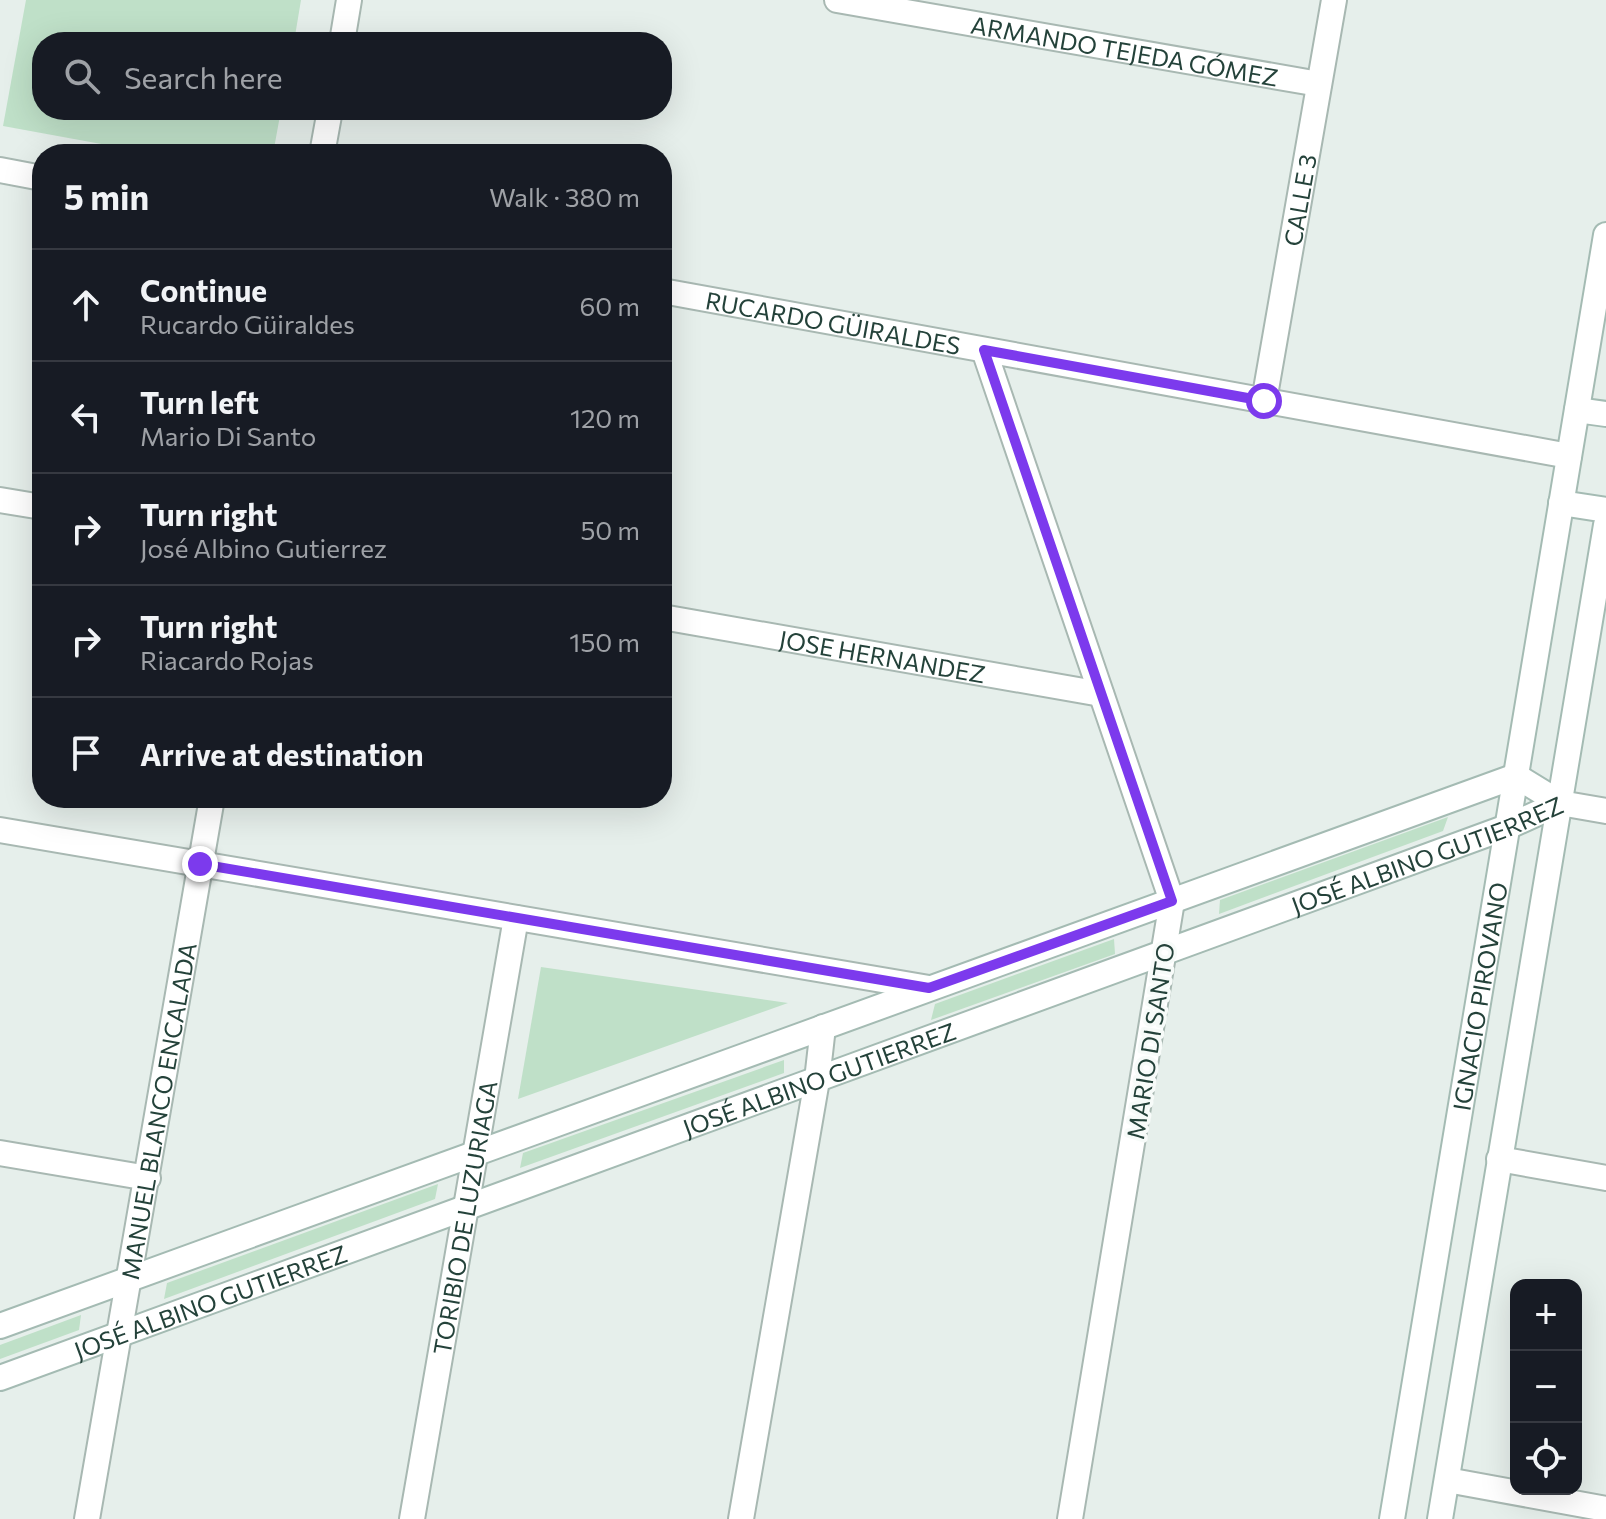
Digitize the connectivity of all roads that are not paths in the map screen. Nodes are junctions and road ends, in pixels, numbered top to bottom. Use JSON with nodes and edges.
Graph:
{"nodes":[{"id":1,"x":349,"y":0,"type":"edge"},
{"id":2,"x":837,"y":0,"type":"edge"},
{"id":3,"x":1334,"y":0,"type":"edge"},
{"id":4,"x":344,"y":32,"type":"edge"},
{"id":5,"x":1319,"y":84,"type":"junction"},
{"id":6,"x":328,"y":120,"type":"edge"},
{"id":7,"x":324,"y":144,"type":"edge"},
{"id":8,"x":0,"y":170,"type":"edge"},
{"id":9,"x":32,"y":176,"type":"edge"},
{"id":10,"x":1606,"y":235,"type":"edge"},
{"id":11,"x":672,"y":293,"type":"edge"},
{"id":12,"x":984,"y":350,"type":"junction"},
{"id":13,"x":1264,"y":401,"type":"junction"},
{"id":14,"x":1577,"y":410,"type":"junction"},
{"id":15,"x":1606,"y":414,"type":"edge"},
{"id":16,"x":1569,"y":456,"type":"junction"},
{"id":17,"x":0,"y":500,"type":"edge"},
{"id":18,"x":1561,"y":503,"type":"junction"},
{"id":19,"x":32,"y":505,"type":"edge"},
{"id":20,"x":1606,"y":510,"type":"edge"},
{"id":21,"x":1606,"y":525,"type":"edge"},
{"id":22,"x":672,"y":619,"type":"edge"},
{"id":23,"x":1101,"y":694,"type":"junction"},
{"id":24,"x":1516,"y":776,"type":"junction"},
{"id":25,"x":1560,"y":803,"type":"junction"},
{"id":26,"x":210,"y":808,"type":"edge"},
{"id":27,"x":1606,"y":811,"type":"edge"},
{"id":28,"x":1507,"y":827,"type":"junction"},
{"id":29,"x":0,"y":830,"type":"edge"},
{"id":30,"x":200,"y":864,"type":"junction"},
{"id":31,"x":1172,"y":901,"type":"junction"},
{"id":32,"x":516,"y":918,"type":"junction"},
{"id":33,"x":1166,"y":952,"type":"junction"},
{"id":34,"x":929,"y":988,"type":"junction"},
{"id":35,"x":823,"y":1027,"type":"junction"},
{"id":36,"x":817,"y":1080,"type":"junction"},
{"id":37,"x":0,"y":1153,"type":"edge"},
{"id":38,"x":475,"y":1153,"type":"junction"},
{"id":39,"x":1499,"y":1159,"type":"junction"},
{"id":40,"x":148,"y":1178,"type":"junction"},
{"id":41,"x":1606,"y":1178,"type":"edge"},
{"id":42,"x":466,"y":1207,"type":"junction"},
{"id":43,"x":129,"y":1279,"type":"junction"},
{"id":44,"x":0,"y":1326,"type":"edge"},
{"id":45,"x":119,"y":1335,"type":"junction"},
{"id":46,"x":0,"y":1378,"type":"edge"},
{"id":47,"x":1447,"y":1480,"type":"junction"},
{"id":48,"x":1606,"y":1509,"type":"edge"},
{"id":49,"x":87,"y":1519,"type":"edge"},
{"id":50,"x":412,"y":1519,"type":"edge"},
{"id":51,"x":741,"y":1519,"type":"edge"},
{"id":52,"x":1070,"y":1519,"type":"edge"},
{"id":53,"x":1392,"y":1519,"type":"edge"},
{"id":54,"x":1440,"y":1519,"type":"edge"}],
"edges":[{"from":1,"to":4,"type":"street"},
{"from":2,"to":5,"type":"street","name":"ARMANDO TEJEDA GÓMEZ"},
{"from":3,"to":5,"type":"street","name":"CALLE 3"},
{"from":5,"to":13,"type":"street","name":"CALLE 3"},
{"from":6,"to":7,"type":"street"},
{"from":8,"to":9,"type":"street"},
{"from":10,"to":14,"type":"street","name":"IGNACIO PIROVANO"},
{"from":11,"to":12,"type":"street","name":"RUCARDO GÜIRALDES"},
{"from":12,"to":13,"type":"street","name":"RUCARDO GÜIRALDES"},
{"from":12,"to":23,"type":"street","name":"MARIO DI SANTO"},
{"from":13,"to":16,"type":"street","name":"RUCARDO GÜIRALDES"},
{"from":14,"to":15,"type":"street"},
{"from":14,"to":16,"type":"street","name":"IGNACIO PIROVANO"},
{"from":16,"to":18,"type":"street","name":"IGNACIO PIROVANO"},
{"from":17,"to":19,"type":"street"},
{"from":18,"to":20,"type":"street"},
{"from":18,"to":24,"type":"street","name":"IGNACIO PIROVANO"},
{"from":21,"to":25,"type":"street","name":"IGNACIO PIROVANO"},
{"from":22,"to":23,"type":"street","name":"JOSE HERNANDEZ"},
{"from":23,"to":31,"type":"street","name":"MARIO DI SANTO"},
{"from":24,"to":25,"type":"street","name":"JOSÉ ALBINO GUTIERREZ"},
{"from":24,"to":28,"type":"street","name":"IGNACIO PIROVANO"},
{"from":24,"to":31,"type":"street","name":"JOSÉ ALBINO GUTIERREZ"},
{"from":25,"to":27,"type":"street"},
{"from":25,"to":28,"type":"street","name":"JOSÉ ALBINO GUTIERREZ"},
{"from":25,"to":39,"type":"street","name":"IGNACIO PIROVANO"},
{"from":26,"to":30,"type":"street","name":"MANUEL BLANCO ENCALADA"},
{"from":28,"to":33,"type":"street","name":"JOSÉ ALBINO GUTIERREZ"},
{"from":28,"to":53,"type":"street","name":"IGNACIO PIROVANO"},
{"from":29,"to":30,"type":"street"},
{"from":30,"to":32,"type":"street"},
{"from":30,"to":40,"type":"street","name":"MANUEL BLANCO ENCALADA"},
{"from":31,"to":33,"type":"street","name":"MARIO DI SANTO"},
{"from":31,"to":34,"type":"street","name":"JOSÉ ALBINO GUTIERREZ"},
{"from":32,"to":34,"type":"street"},
{"from":32,"to":38,"type":"street","name":"TORIBIO DE LUZURIAGA"},
{"from":33,"to":36,"type":"street","name":"JOSÉ ALBINO GUTIERREZ"},
{"from":33,"to":52,"type":"street","name":"MARIO DI SANTO"},
{"from":34,"to":35,"type":"street","name":"JOSÉ ALBINO GUTIERREZ"},
{"from":35,"to":36,"type":"street"},
{"from":35,"to":38,"type":"street","name":"JOSÉ ALBINO GUTIERREZ"},
{"from":36,"to":42,"type":"street","name":"JOSÉ ALBINO GUTIERREZ"},
{"from":36,"to":51,"type":"street"},
{"from":37,"to":40,"type":"street"},
{"from":38,"to":42,"type":"street","name":"TORIBIO DE LUZURIAGA"},
{"from":38,"to":43,"type":"street","name":"JOSÉ ALBINO GUTIERREZ"},
{"from":39,"to":41,"type":"street"},
{"from":39,"to":47,"type":"street","name":"IGNACIO PIROVANO"},
{"from":40,"to":43,"type":"street","name":"MANUEL BLANCO ENCALADA"},
{"from":42,"to":45,"type":"street","name":"JOSÉ ALBINO GUTIERREZ"},
{"from":42,"to":50,"type":"street","name":"TORIBIO DE LUZURIAGA"},
{"from":43,"to":44,"type":"street","name":"JOSÉ ALBINO GUTIERREZ"},
{"from":43,"to":45,"type":"street","name":"MANUEL BLANCO ENCALADA"},
{"from":45,"to":46,"type":"street","name":"JOSÉ ALBINO GUTIERREZ"},
{"from":45,"to":49,"type":"street","name":"MANUEL BLANCO ENCALADA"},
{"from":47,"to":48,"type":"street"},
{"from":47,"to":54,"type":"street","name":"IGNACIO PIROVANO"}]}
